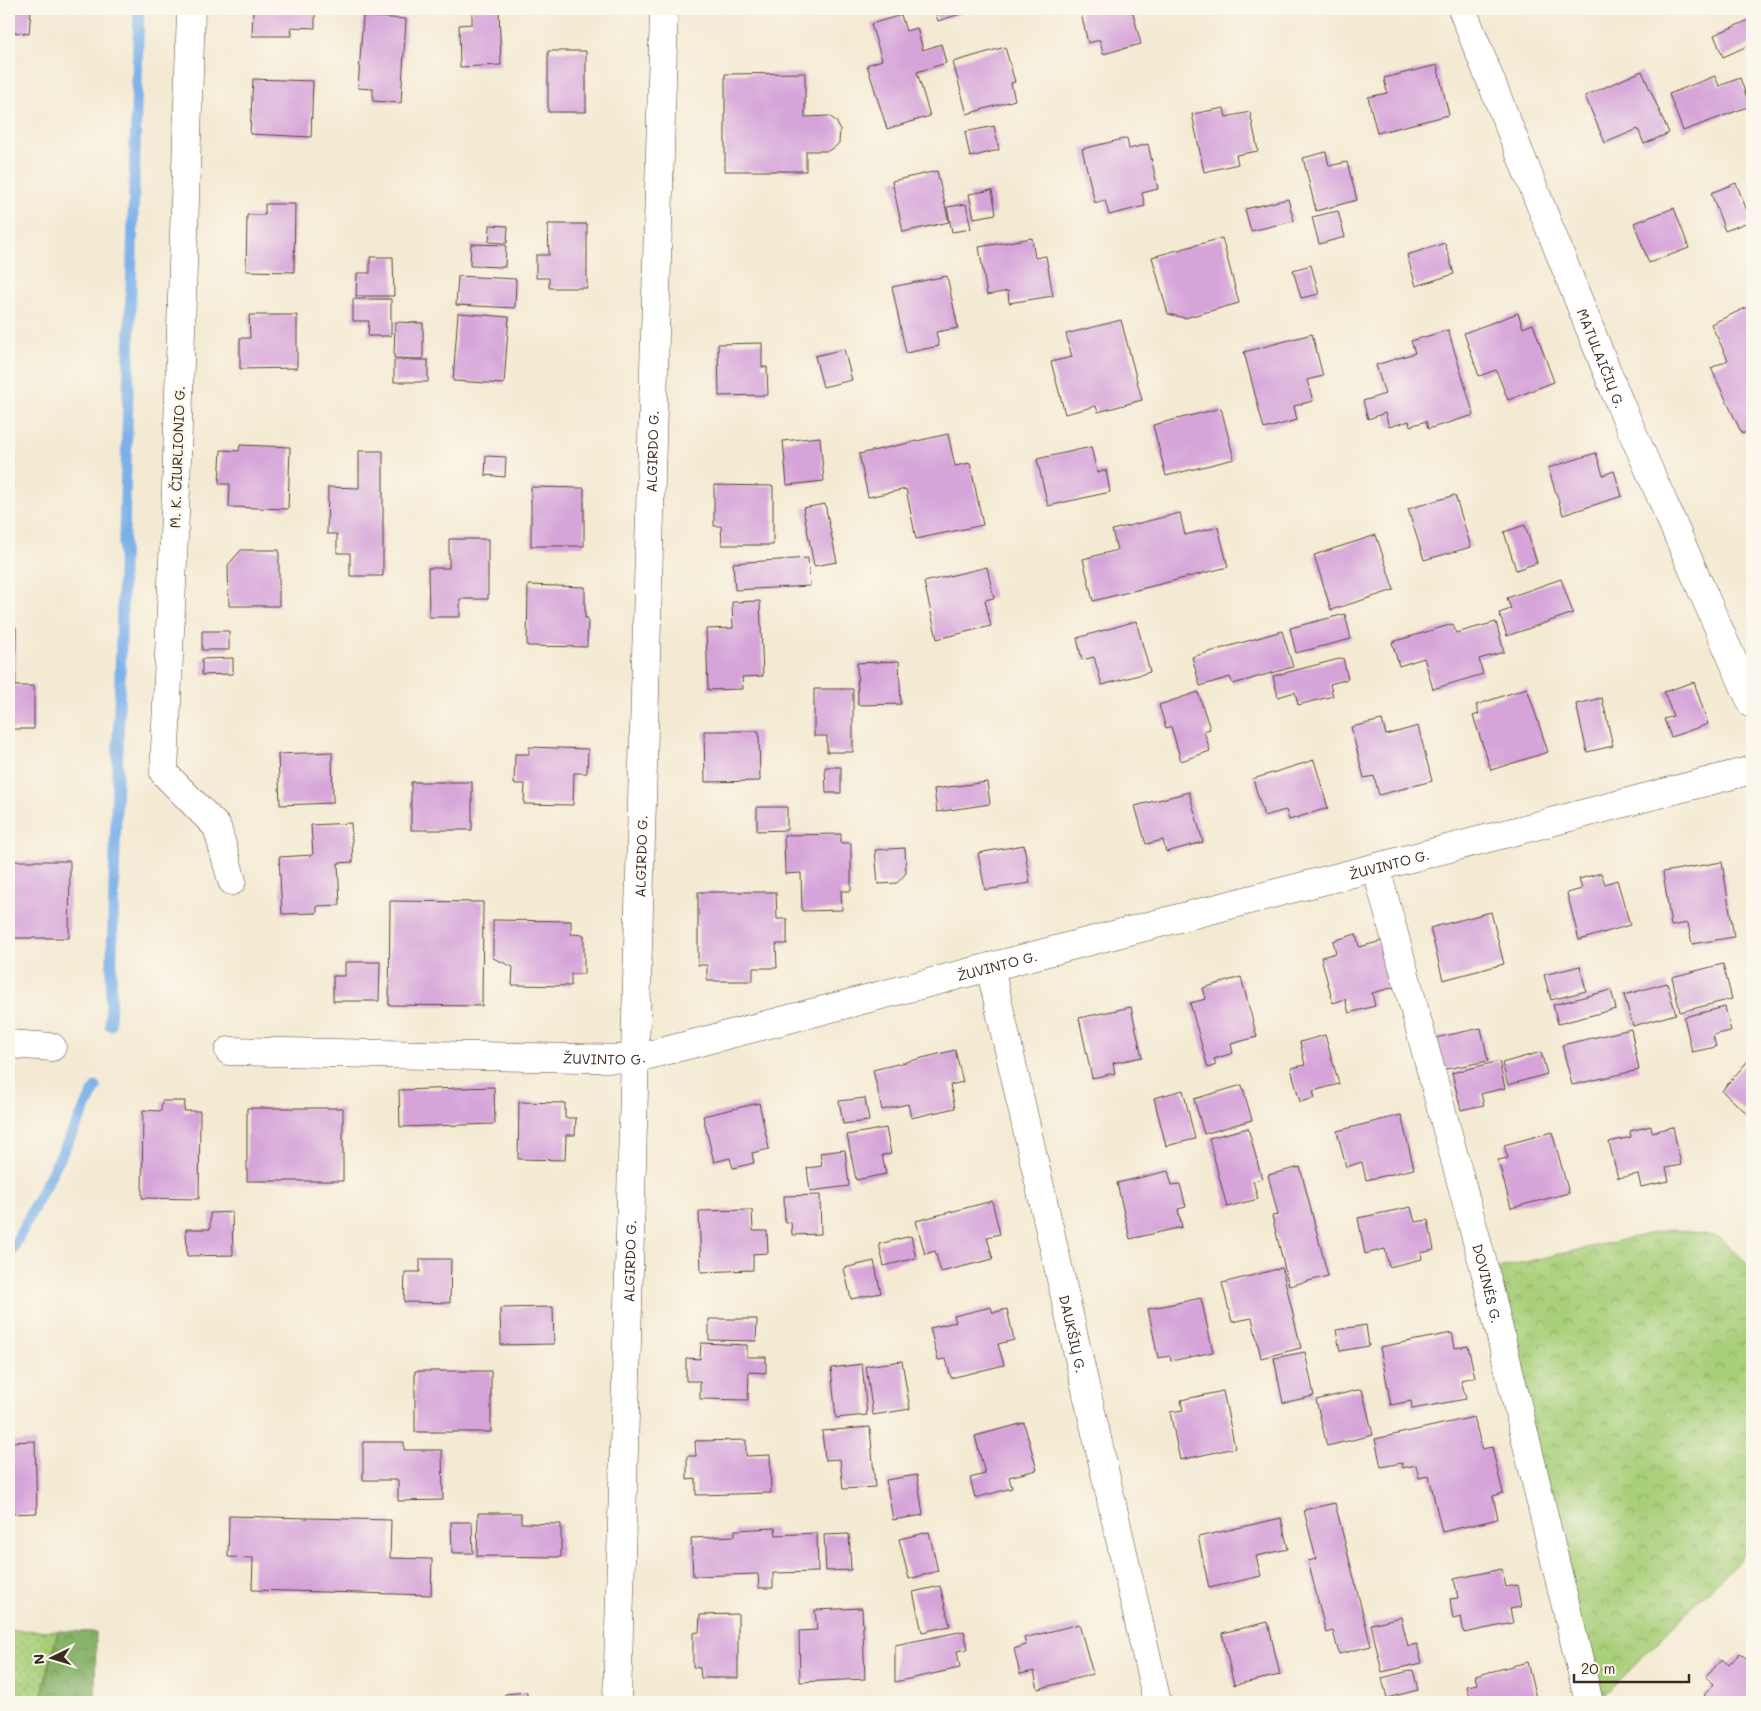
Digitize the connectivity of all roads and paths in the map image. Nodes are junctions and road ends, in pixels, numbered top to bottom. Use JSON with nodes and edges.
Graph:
{"nodes":[{"id":1,"x":191,"y":9,"type":"edge"},
{"id":2,"x":664,"y":9,"type":"edge"},
{"id":3,"x":1462,"y":9,"type":"edge"},
{"id":4,"x":1752,"y":704,"type":"edge"},
{"id":5,"x":1752,"y":770,"type":"edge"},
{"id":6,"x":1376,"y":867,"type":"junction"},
{"id":7,"x":232,"y":880,"type":"dead end"},
{"id":8,"x":990,"y":967,"type":"junction"},
{"id":9,"x":9,"y":1044,"type":"edge"},
{"id":10,"x":52,"y":1047,"type":"dead end"},
{"id":11,"x":229,"y":1051,"type":"dead end"},
{"id":12,"x":634,"y":1059,"type":"junction"},
{"id":13,"x":616,"y":1702,"type":"edge"},
{"id":14,"x":1157,"y":1702,"type":"edge"},
{"id":15,"x":1589,"y":1702,"type":"edge"}],
"edges":[{"from":1,"to":7,"type":"street","name":"M. K. ČIURLIONIO G."},
{"from":2,"to":12,"type":"street","name":"ALGIRDO G."},
{"from":3,"to":4,"type":"street","name":"MATULAIČIŲ G."},
{"from":5,"to":6,"type":"street","name":"ŽUVINTO G."},
{"from":6,"to":8,"type":"street","name":"ŽUVINTO G."},
{"from":6,"to":15,"type":"street","name":"DOVINĖS G."},
{"from":8,"to":12,"type":"street","name":"ŽUVINTO G."},
{"from":8,"to":14,"type":"street","name":"DAUKŠIŲ G."},
{"from":9,"to":10,"type":"street"},
{"from":11,"to":12,"type":"street","name":"ŽUVINTO G."},
{"from":12,"to":13,"type":"street","name":"ALGIRDO G."}]}
